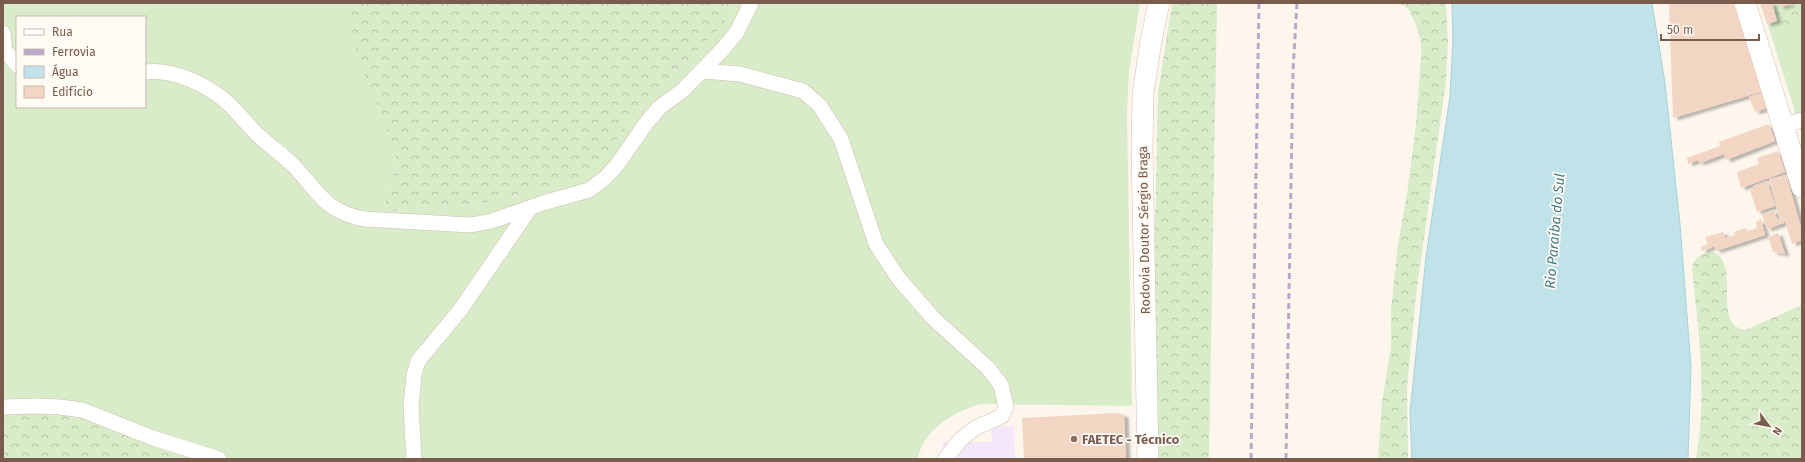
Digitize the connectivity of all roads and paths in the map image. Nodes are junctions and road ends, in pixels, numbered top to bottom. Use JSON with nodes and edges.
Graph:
{"nodes":[{"id":1,"x":751,"y":3,"type":"edge"},
{"id":2,"x":1159,"y":3,"type":"edge"},
{"id":3,"x":1745,"y":3,"type":"edge"},
{"id":4,"x":3,"y":33,"type":"edge"},
{"id":5,"x":16,"y":64,"type":"edge"},
{"id":6,"x":702,"y":71,"type":"junction"},
{"id":7,"x":146,"y":72,"type":"edge"},
{"id":8,"x":1793,"y":123,"type":"edge"},
{"id":9,"x":1802,"y":188,"type":"edge"},
{"id":10,"x":530,"y":208,"type":"junction"},
{"id":11,"x":3,"y":407,"type":"edge"},
{"id":12,"x":219,"y":459,"type":"edge"},
{"id":13,"x":414,"y":459,"type":"edge"},
{"id":14,"x":945,"y":459,"type":"edge"},
{"id":15,"x":1148,"y":459,"type":"edge"}],
"edges":[{"from":1,"to":6,"type":"street"},
{"from":2,"to":15,"type":"main road","name":"Rodovia Doutor Sérgio Braga"},
{"from":3,"to":8,"type":"main road"},
{"from":4,"to":5,"type":"street"},
{"from":6,"to":10,"type":"street"},
{"from":6,"to":14,"type":"street"},
{"from":7,"to":10,"type":"street"},
{"from":8,"to":9,"type":"main road"},
{"from":10,"to":13,"type":"street"},
{"from":11,"to":12,"type":"street"}]}
